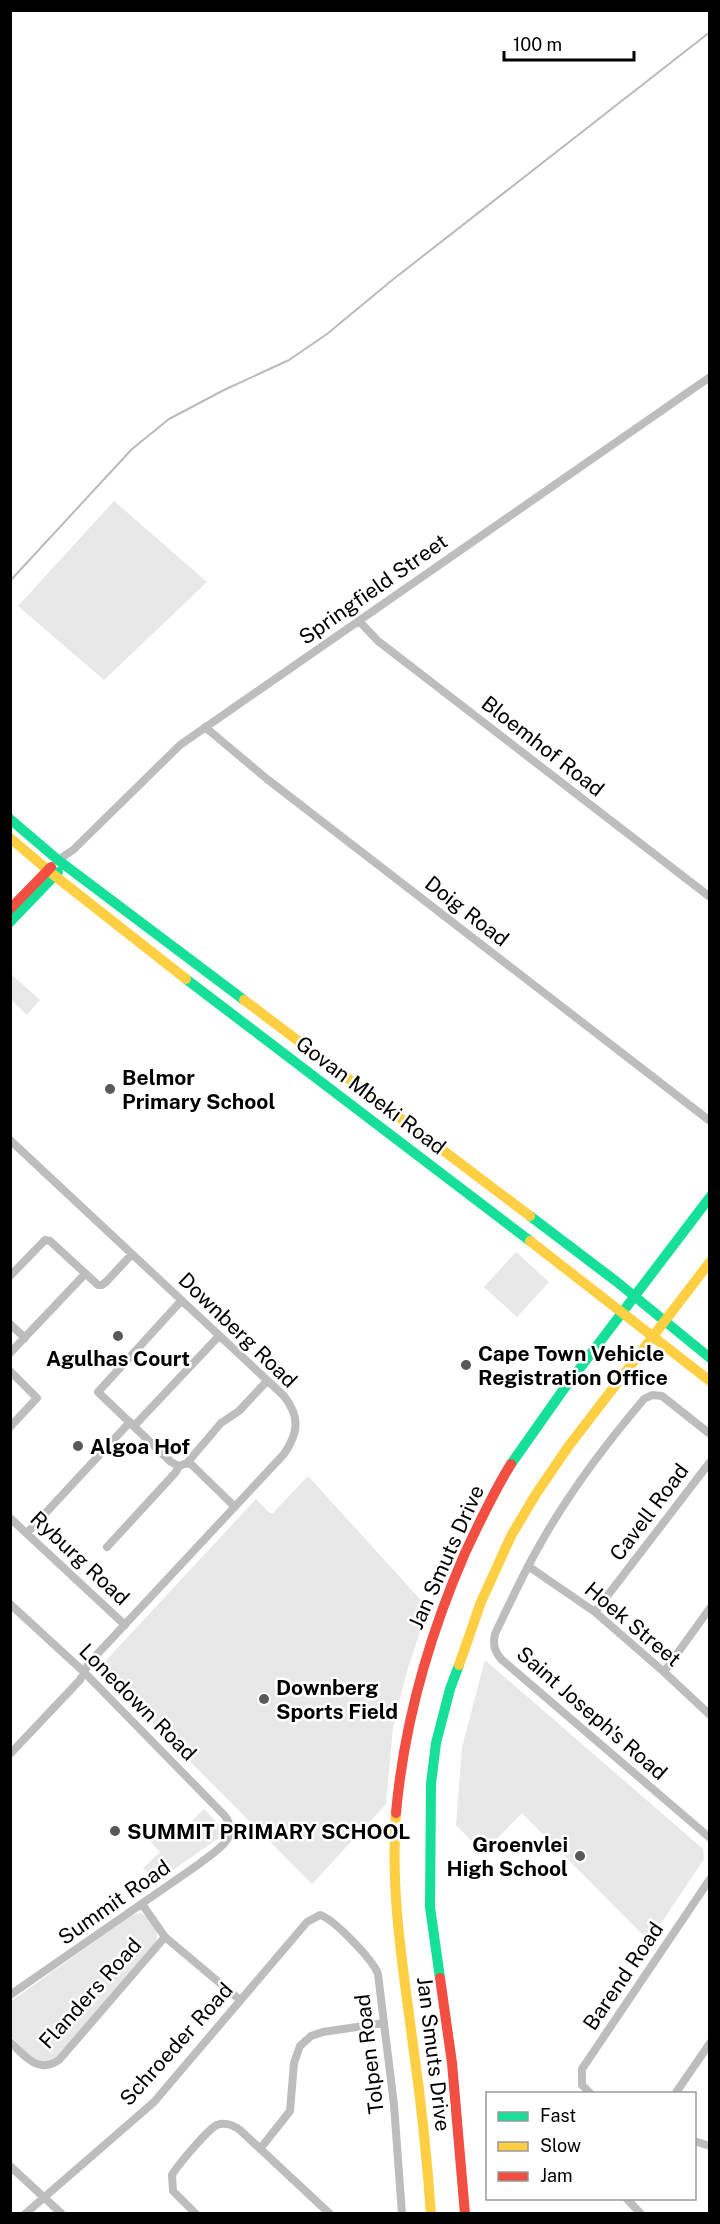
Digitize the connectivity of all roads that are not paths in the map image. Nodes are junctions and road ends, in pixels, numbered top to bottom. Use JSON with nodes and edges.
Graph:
{"nodes":[{"id":1,"x":710,"y":376,"type":"edge"},
{"id":2,"x":359,"y":621,"type":"junction"},
{"id":3,"x":205,"y":727,"type":"junction"},
{"id":4,"x":10,"y":819,"type":"edge"},
{"id":5,"x":10,"y":838,"type":"edge"},
{"id":6,"x":61,"y":863,"type":"junction"},
{"id":7,"x":51,"y":873,"type":"junction"},
{"id":8,"x":710,"y":897,"type":"edge"},
{"id":9,"x":10,"y":909,"type":"edge"},
{"id":10,"x":10,"y":922,"type":"edge"},
{"id":11,"x":710,"y":1121,"type":"edge"},
{"id":12,"x":10,"y":1140,"type":"edge"},
{"id":13,"x":710,"y":1197,"type":"edge"},
{"id":14,"x":132,"y":1254,"type":"junction"},
{"id":15,"x":710,"y":1262,"type":"edge"},
{"id":16,"x":85,"y":1274,"type":"junction"},
{"id":17,"x":10,"y":1276,"type":"edge"},
{"id":18,"x":634,"y":1296,"type":"junction"},
{"id":19,"x":181,"y":1301,"type":"junction"},
{"id":20,"x":622,"y":1311,"type":"junction"},
{"id":21,"x":664,"y":1321,"type":"junction"},
{"id":22,"x":10,"y":1324,"type":"edge"},
{"id":23,"x":653,"y":1335,"type":"junction"},
{"id":24,"x":219,"y":1336,"type":"junction"},
{"id":25,"x":25,"y":1338,"type":"junction"},
{"id":26,"x":10,"y":1353,"type":"edge"},
{"id":27,"x":710,"y":1358,"type":"edge"},
{"id":28,"x":10,"y":1371,"type":"edge"},
{"id":29,"x":267,"y":1381,"type":"junction"},
{"id":30,"x":710,"y":1381,"type":"edge"},
{"id":31,"x":132,"y":1424,"type":"junction"},
{"id":32,"x":10,"y":1427,"type":"edge"},
{"id":33,"x":710,"y":1434,"type":"edge"},
{"id":34,"x":710,"y":1462,"type":"edge"},
{"id":35,"x":183,"y":1464,"type":"junction"},
{"id":36,"x":236,"y":1506,"type":"junction"},
{"id":37,"x":10,"y":1518,"type":"edge"},
{"id":38,"x":27,"y":1533,"type":"junction"},
{"id":39,"x":107,"y":1547,"type":"dead end"},
{"id":40,"x":528,"y":1566,"type":"junction"},
{"id":41,"x":10,"y":1604,"type":"edge"},
{"id":42,"x":710,"y":1608,"type":"edge"},
{"id":43,"x":595,"y":1612,"type":"junction"},
{"id":44,"x":125,"y":1625,"type":"junction"},
{"id":45,"x":84,"y":1672,"type":"junction"},
{"id":46,"x":664,"y":1672,"type":"junction"},
{"id":47,"x":710,"y":1715,"type":"edge"},
{"id":48,"x":10,"y":1754,"type":"edge"},
{"id":49,"x":231,"y":1832,"type":"joint"},
{"id":50,"x":710,"y":1838,"type":"edge"},
{"id":51,"x":710,"y":1879,"type":"edge"},
{"id":52,"x":142,"y":1904,"type":"junction"},
{"id":53,"x":320,"y":1915,"type":"joint"},
{"id":54,"x":165,"y":1937,"type":"junction"},
{"id":55,"x":10,"y":1995,"type":"edge"},
{"id":56,"x":240,"y":2000,"type":"junction"},
{"id":57,"x":384,"y":2023,"type":"junction"},
{"id":58,"x":10,"y":2042,"type":"edge"},
{"id":59,"x":709,"y":2044,"type":"edge"},
{"id":60,"x":589,"y":2092,"type":"edge"},
{"id":61,"x":676,"y":2092,"type":"edge"},
{"id":62,"x":260,"y":2149,"type":"junction"},
{"id":63,"x":10,"y":2166,"type":"edge"},
{"id":64,"x":44,"y":2197,"type":"junction"},
{"id":65,"x":627,"y":2200,"type":"edge"},
{"id":66,"x":25,"y":2214,"type":"edge"},
{"id":67,"x":62,"y":2214,"type":"edge"},
{"id":68,"x":196,"y":2214,"type":"edge"},
{"id":69,"x":330,"y":2214,"type":"edge"},
{"id":70,"x":402,"y":2214,"type":"edge"},
{"id":71,"x":431,"y":2214,"type":"edge"},
{"id":72,"x":465,"y":2214,"type":"edge"},
{"id":73,"x":641,"y":2214,"type":"edge"}],
"edges":[{"from":1,"to":2,"type":"street","name":"Springfield Street"},
{"from":2,"to":3,"type":"street","name":"Springfield Street"},
{"from":2,"to":8,"type":"street","name":"Bloemhof Road"},
{"from":3,"to":6,"type":"street","name":"Springfield Street"},
{"from":3,"to":11,"type":"street","name":"Doig Road"},
{"from":4,"to":6,"type":"main road","name":"Govan Mbeki Road"},
{"from":5,"to":7,"type":"main road","name":"Govan Mbeki Road"},
{"from":6,"to":7,"type":"main road"},
{"from":6,"to":18,"type":"main road","name":"Govan Mbeki Road"},
{"from":7,"to":9,"type":"main road"},
{"from":7,"to":10,"type":"main road"},
{"from":7,"to":20,"type":"main road","name":"Govan Mbeki Road"},
{"from":12,"to":14,"type":"street","name":"Downberg Road"},
{"from":13,"to":18,"type":"main road","name":"Jan Smuts Drive"},
{"from":14,"to":16,"type":"street"},
{"from":14,"to":19,"type":"street","name":"Downberg Road"},
{"from":15,"to":21,"type":"main road","name":"Jan Smuts Drive"},
{"from":16,"to":17,"type":"street"},
{"from":16,"to":25,"type":"street"},
{"from":18,"to":20,"type":"main road","name":"Jan Smuts Drive"},
{"from":18,"to":21,"type":"main road","name":"Govan Mbeki Road"},
{"from":19,"to":24,"type":"street","name":"Downberg Road"},
{"from":19,"to":31,"type":"street"},
{"from":20,"to":23,"type":"main road","name":"Govan Mbeki Road"},
{"from":20,"to":71,"type":"main road","name":"Jan Smuts Drive"},
{"from":21,"to":23,"type":"main road","name":"Jan Smuts Drive"},
{"from":21,"to":27,"type":"main road","name":"Govan Mbeki Road"},
{"from":22,"to":25,"type":"street"},
{"from":23,"to":30,"type":"main road","name":"Govan Mbeki Road"},
{"from":23,"to":72,"type":"main road","name":"Jan Smuts Drive"},
{"from":24,"to":29,"type":"street","name":"Downberg Road"},
{"from":24,"to":31,"type":"street"},
{"from":25,"to":26,"type":"street"},
{"from":28,"to":32,"type":"street"},
{"from":29,"to":35,"type":"street"},
{"from":29,"to":36,"type":"street","name":"Downberg Road"},
{"from":31,"to":35,"type":"street"},
{"from":31,"to":38,"type":"street"},
{"from":33,"to":40,"type":"street","name":"Saint Joseph's Road"},
{"from":34,"to":43,"type":"street","name":"Cavell Road"},
{"from":35,"to":36,"type":"street"},
{"from":35,"to":39,"type":"street"},
{"from":36,"to":44,"type":"street","name":"Downberg Road"},
{"from":37,"to":38,"type":"street","name":"Ryburg Road"},
{"from":38,"to":44,"type":"street","name":"Ryburg Road"},
{"from":40,"to":43,"type":"street","name":"Hoek Street"},
{"from":40,"to":50,"type":"street","name":"Saint Joseph's Road"},
{"from":41,"to":45,"type":"street","name":"Lonedown Road"},
{"from":42,"to":46,"type":"street"},
{"from":43,"to":46,"type":"street","name":"Hoek Street"},
{"from":44,"to":45,"type":"street","name":"Downberg Road"},
{"from":45,"to":48,"type":"street","name":"Downberg Road"},
{"from":45,"to":49,"type":"street","name":"Lonedown Road"},
{"from":46,"to":47,"type":"street","name":"Hoek Street"},
{"from":49,"to":52,"type":"street","name":"Summit Road"},
{"from":51,"to":60,"type":"street","name":"Barend Road"},
{"from":52,"to":54,"type":"street"},
{"from":52,"to":55,"type":"street","name":"Summit Road"},
{"from":53,"to":56,"type":"street","name":"Schroeder Road"},
{"from":53,"to":57,"type":"street","name":"Tolpen Road"},
{"from":54,"to":56,"type":"street"},
{"from":54,"to":58,"type":"street","name":"Flanders Road"},
{"from":56,"to":64,"type":"street","name":"Schroeder Road"},
{"from":57,"to":62,"type":"street"},
{"from":57,"to":70,"type":"street","name":"Tolpen Road"},
{"from":59,"to":61,"type":"street"},
{"from":62,"to":68,"type":"street"},
{"from":62,"to":69,"type":"street"},
{"from":63,"to":64,"type":"street"},
{"from":64,"to":66,"type":"street","name":"Schroeder Road"},
{"from":64,"to":67,"type":"street"},
{"from":65,"to":73,"type":"street"}]}
